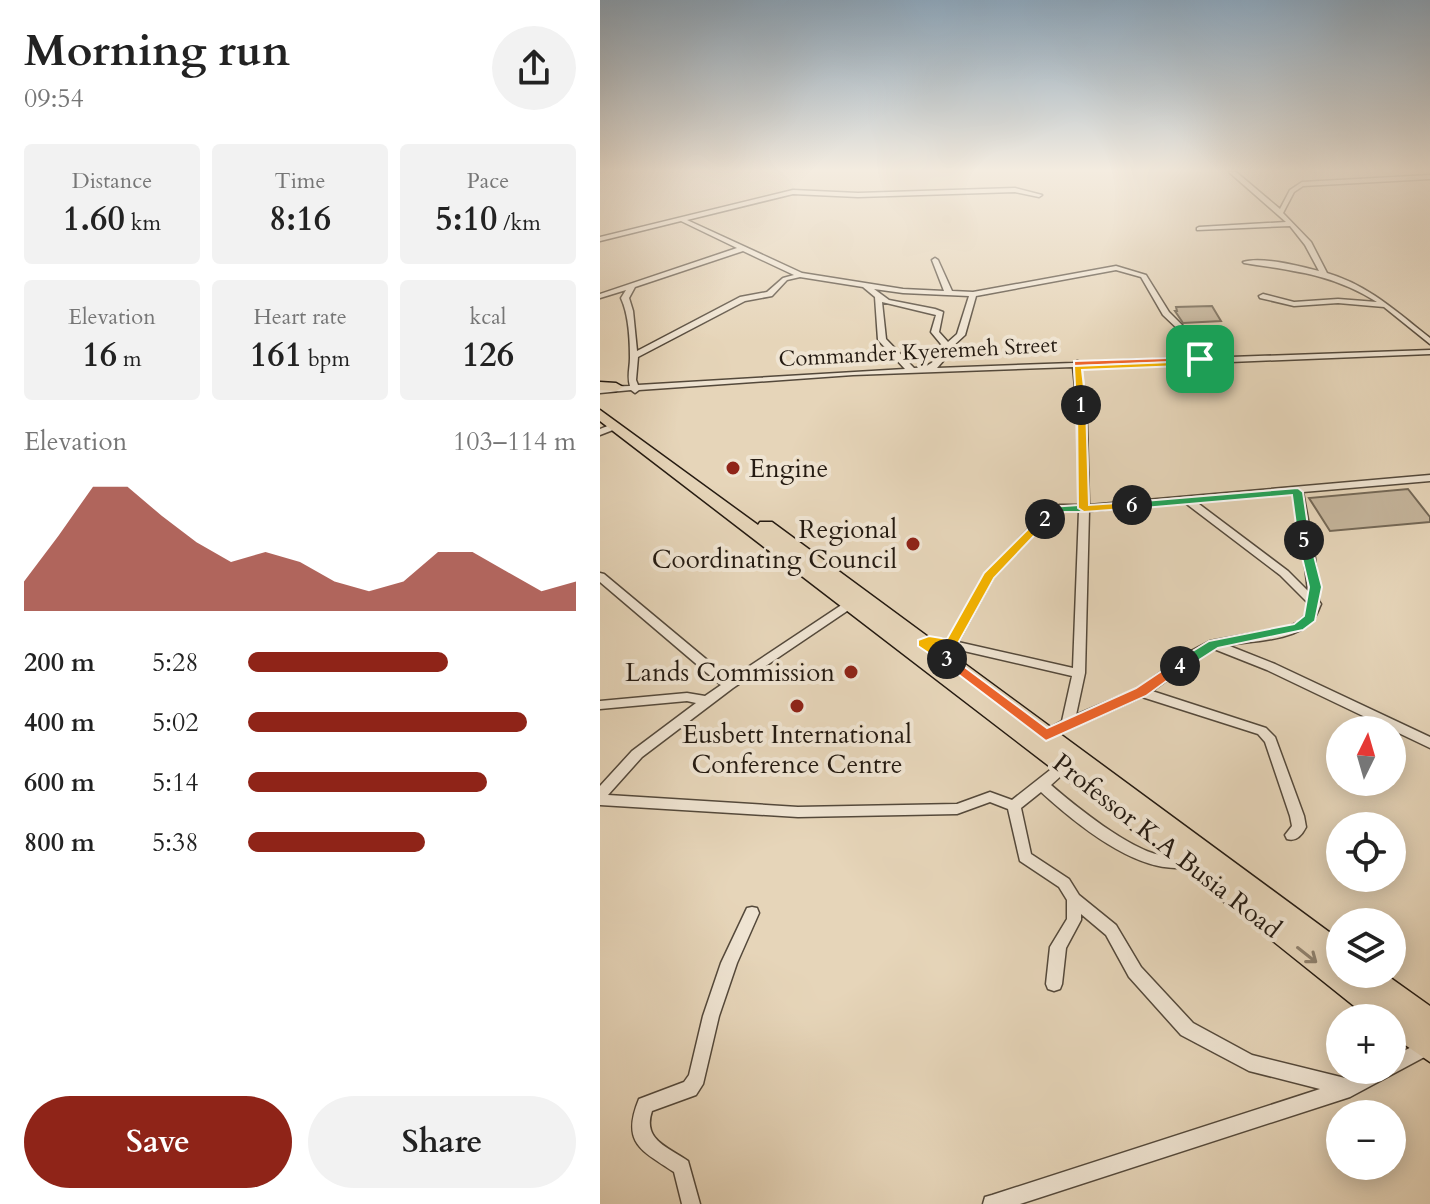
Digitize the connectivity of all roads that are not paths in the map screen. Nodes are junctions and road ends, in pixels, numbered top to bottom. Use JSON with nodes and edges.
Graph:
{"nodes":[{"id":1,"x":644,"y":228,"type":"edge"},
{"id":2,"x":699,"y":228,"type":"edge"},
{"id":3,"x":1214,"y":228,"type":"edge"},
{"id":4,"x":1295,"y":228,"type":"edge"},
{"id":5,"x":1199,"y":229,"type":"dead end"},
{"id":6,"x":600,"y":239,"type":"edge"},
{"id":7,"x":741,"y":249,"type":"junction"},
{"id":8,"x":935,"y":260,"type":"dead end"},
{"id":9,"x":1246,"y":262,"type":"dead end"},
{"id":10,"x":800,"y":275,"type":"junction"},
{"id":11,"x":1324,"y":275,"type":"junction"},
{"id":12,"x":633,"y":286,"type":"junction"},
{"id":13,"x":866,"y":287,"type":"junction"},
{"id":14,"x":949,"y":293,"type":"junction"},
{"id":15,"x":973,"y":294,"type":"junction"},
{"id":16,"x":600,"y":296,"type":"edge"},
{"id":17,"x":1263,"y":296,"type":"dead end"},
{"id":18,"x":878,"y":298,"type":"junction"},
{"id":19,"x":1385,"y":305,"type":"junction"},
{"id":20,"x":1411,"y":328,"type":"junction"},
{"id":21,"x":1430,"y":342,"type":"edge"},
{"id":22,"x":948,"y":346,"type":"junction"},
{"id":23,"x":1428,"y":355,"type":"edge"},
{"id":24,"x":634,"y":356,"type":"junction"},
{"id":25,"x":1201,"y":361,"type":"junction"},
{"id":26,"x":1077,"y":365,"type":"junction"},
{"id":27,"x":911,"y":370,"type":"junction"},
{"id":28,"x":923,"y":370,"type":"junction"},
{"id":29,"x":634,"y":388,"type":"junction"},
{"id":30,"x":604,"y":403,"type":"edge"},
{"id":31,"x":672,"y":462,"type":"junction"},
{"id":32,"x":1430,"y":478,"type":"edge"},
{"id":33,"x":1298,"y":492,"type":"junction"},
{"id":34,"x":1188,"y":501,"type":"junction"},
{"id":35,"x":1084,"y":508,"type":"junction"},
{"id":36,"x":600,"y":576,"type":"edge"},
{"id":37,"x":1315,"y":604,"type":"junction"},
{"id":38,"x":850,"y":605,"type":"junction"},
{"id":39,"x":951,"y":644,"type":"junction"},
{"id":40,"x":1214,"y":644,"type":"junction"},
{"id":41,"x":916,"y":647,"type":"junction"},
{"id":42,"x":1079,"y":673,"type":"junction"},
{"id":43,"x":729,"y":685,"type":"junction"},
{"id":44,"x":1141,"y":692,"type":"junction"},
{"id":45,"x":707,"y":701,"type":"junction"},
{"id":46,"x":600,"y":705,"type":"edge"},
{"id":47,"x":1068,"y":724,"type":"junction"},
{"id":48,"x":1046,"y":735,"type":"junction"},
{"id":49,"x":1430,"y":743,"type":"edge"},
{"id":50,"x":1064,"y":767,"type":"junction"},
{"id":51,"x":1042,"y":785,"type":"junction"},
{"id":52,"x":600,"y":798,"type":"edge"},
{"id":53,"x":1014,"y":806,"type":"junction"},
{"id":54,"x":1292,"y":835,"type":"dead end"},
{"id":55,"x":1191,"y":862,"type":"junction"},
{"id":56,"x":1074,"y":899,"type":"junction"},
{"id":57,"x":752,"y":913,"type":"dead end"},
{"id":58,"x":1326,"y":944,"type":"edge"},
{"id":59,"x":1054,"y":984,"type":"dead end"},
{"id":60,"x":1379,"y":988,"type":"edge"},
{"id":61,"x":1372,"y":1004,"type":"edge"},
{"id":62,"x":1406,"y":1027,"type":"edge"},
{"id":63,"x":1429,"y":1039,"type":"edge"},
{"id":64,"x":1406,"y":1056,"type":"edge"},
{"id":65,"x":1358,"y":1084,"type":"edge"},
{"id":66,"x":1350,"y":1088,"type":"junction"},
{"id":67,"x":691,"y":1204,"type":"edge"},
{"id":68,"x":992,"y":1204,"type":"edge"}],
"edges":[{"from":1,"to":6,"type":"street"},
{"from":2,"to":7,"type":"street"},
{"from":3,"to":5,"type":"street"},
{"from":4,"to":11,"type":"street"},
{"from":7,"to":10,"type":"street"},
{"from":7,"to":12,"type":"street"},
{"from":8,"to":14,"type":"street"},
{"from":9,"to":11,"type":"street"},
{"from":10,"to":13,"type":"street"},
{"from":10,"to":24,"type":"street"},
{"from":11,"to":19,"type":"street"},
{"from":12,"to":16,"type":"street"},
{"from":12,"to":24,"type":"street"},
{"from":13,"to":14,"type":"street"},
{"from":13,"to":18,"type":"street"},
{"from":14,"to":15,"type":"street"},
{"from":15,"to":22,"type":"street"},
{"from":15,"to":25,"type":"street"},
{"from":17,"to":19,"type":"street"},
{"from":18,"to":22,"type":"street"},
{"from":18,"to":27,"type":"street"},
{"from":19,"to":20,"type":"street"},
{"from":20,"to":21,"type":"street"},
{"from":20,"to":23,"type":"street"},
{"from":22,"to":28,"type":"street"},
{"from":23,"to":25,"type":"street","name":"Commander Kyeremeh Street"},
{"from":24,"to":29,"type":"street"},
{"from":25,"to":26,"type":"street","name":"Commander Kyeremeh Street"},
{"from":26,"to":28,"type":"street","name":"Commander Kyeremeh Street"},
{"from":26,"to":29,"type":"street","name":"Commander Kyeremeh Street"},
{"from":26,"to":35,"type":"street"},
{"from":27,"to":28,"type":"street","name":"Commander Kyeremeh Street"},
{"from":27,"to":29,"type":"street","name":"Commander Kyeremeh Street"},
{"from":29,"to":30,"type":"street","name":"Commander Kyeremeh Street"},
{"from":30,"to":31,"type":"main road","name":"Professor K.A Busia Road"},
{"from":31,"to":38,"type":"main road","name":"Professor K.A Busia Road"},
{"from":31,"to":41,"type":"main road","name":"Professor K.A Busia Road"},
{"from":32,"to":33,"type":"street"},
{"from":33,"to":34,"type":"street"},
{"from":33,"to":37,"type":"street"},
{"from":34,"to":35,"type":"street"},
{"from":34,"to":37,"type":"street"},
{"from":35,"to":39,"type":"street"},
{"from":35,"to":42,"type":"street"},
{"from":36,"to":43,"type":"street"},
{"from":37,"to":40,"type":"street"},
{"from":38,"to":41,"type":"main road","name":"Professor K.A Busia Road"},
{"from":38,"to":43,"type":"street"},
{"from":39,"to":41,"type":"street"},
{"from":39,"to":42,"type":"street"},
{"from":40,"to":44,"type":"street"},
{"from":40,"to":49,"type":"street"},
{"from":41,"to":48,"type":"main road","name":"Professor K.A Busia Road"},
{"from":41,"to":50,"type":"main road","name":"Professor K.A Busia Road"},
{"from":42,"to":47,"type":"street"},
{"from":43,"to":45,"type":"street"},
{"from":44,"to":47,"type":"street"},
{"from":44,"to":54,"type":"street"},
{"from":45,"to":46,"type":"street"},
{"from":45,"to":52,"type":"street"},
{"from":47,"to":48,"type":"street"},
{"from":48,"to":58,"type":"main road","name":"Professor K.A Busia Road"},
{"from":50,"to":51,"type":"street"},
{"from":50,"to":55,"type":"main road","name":"Professor K.A Busia Road"},
{"from":51,"to":53,"type":"street"},
{"from":51,"to":55,"type":"street"},
{"from":52,"to":53,"type":"street"},
{"from":53,"to":56,"type":"street"},
{"from":55,"to":61,"type":"main road","name":"Professor K.A Busia Road","one_way":true},
{"from":56,"to":59,"type":"street"},
{"from":56,"to":66,"type":"street"},
{"from":57,"to":67,"type":"street"},
{"from":60,"to":63,"type":"main road"},
{"from":62,"to":63,"type":"main road","name":"Professor K.A Busia Road"},
{"from":63,"to":64,"type":"street"},
{"from":65,"to":66,"type":"street"},
{"from":66,"to":68,"type":"street"}]}
